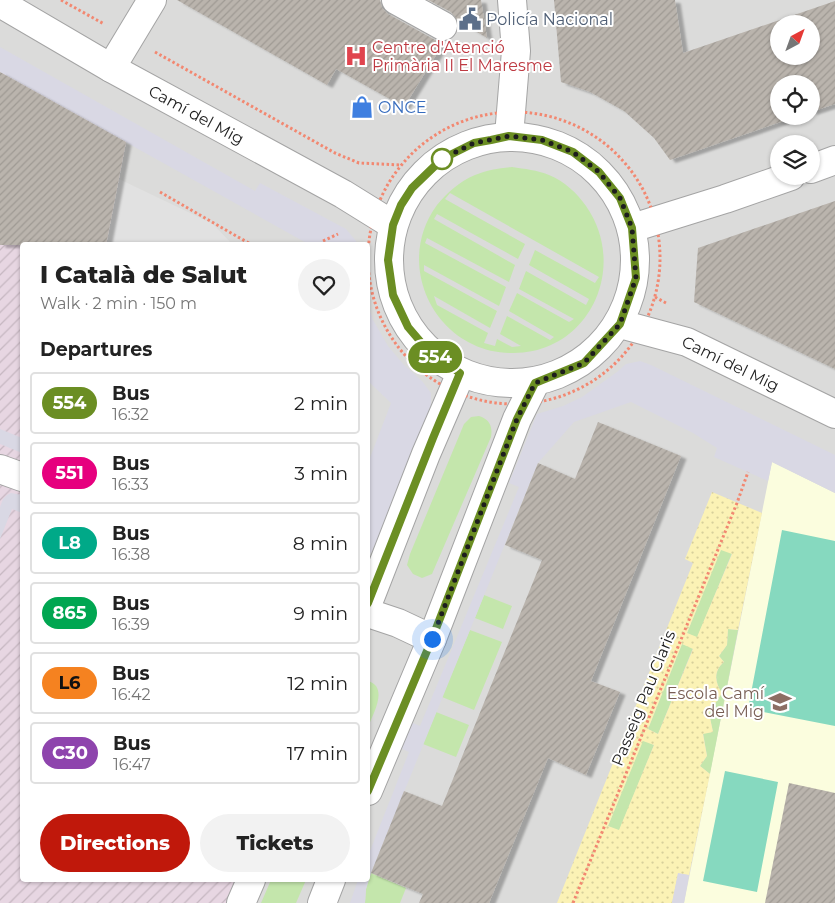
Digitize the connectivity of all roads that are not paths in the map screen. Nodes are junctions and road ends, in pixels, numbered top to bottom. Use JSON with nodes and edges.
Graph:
{"nodes":[{"id":1,"x":152,"y":0,"type":"edge"},
{"id":2,"x":396,"y":0,"type":"edge"},
{"id":3,"x":512,"y":0,"type":"edge"},
{"id":4,"x":0,"y":3,"type":"edge"},
{"id":5,"x":443,"y":26,"type":"dead end"},
{"id":6,"x":111,"y":68,"type":"junction"},
{"id":7,"x":510,"y":125,"type":"junction"},
{"id":8,"x":835,"y":160,"type":"edge"},
{"id":9,"x":820,"y":166,"type":"edge"},
{"id":10,"x":770,"y":184,"type":"edge"},
{"id":11,"x":384,"y":219,"type":"junction"},
{"id":12,"x":644,"y":225,"type":"junction"},
{"id":13,"x":631,"y":327,"type":"junction"},
{"id":14,"x":457,"y":382,"type":"junction"},
{"id":15,"x":530,"y":393,"type":"junction"},
{"id":16,"x":835,"y":414,"type":"edge"},
{"id":17,"x":371,"y":611,"type":"edge"},
{"id":18,"x":432,"y":639,"type":"junction"},
{"id":19,"x":370,"y":786,"type":"edge"},
{"id":20,"x":250,"y":882,"type":"edge"},
{"id":21,"x":330,"y":882,"type":"edge"},
{"id":22,"x":241,"y":903,"type":"edge"},
{"id":23,"x":322,"y":903,"type":"edge"}],
"edges":[{"from":1,"to":6,"type":"street"},
{"from":2,"to":5,"type":"street"},
{"from":3,"to":7,"type":"street"},
{"from":4,"to":6,"type":"street","name":"Camí del Mig"},
{"from":6,"to":11,"type":"street","name":"Camí del Mig"},
{"from":7,"to":11,"type":"street"},
{"from":7,"to":12,"type":"street"},
{"from":8,"to":9,"type":"street"},
{"from":10,"to":12,"type":"street"},
{"from":11,"to":14,"type":"street"},
{"from":12,"to":13,"type":"street"},
{"from":13,"to":15,"type":"street"},
{"from":13,"to":16,"type":"street","name":"Camí del Mig"},
{"from":14,"to":15,"type":"street"},
{"from":14,"to":17,"type":"street"},
{"from":15,"to":18,"type":"street"},
{"from":17,"to":18,"type":"street"},
{"from":18,"to":19,"type":"street"},
{"from":20,"to":22,"type":"street"},
{"from":21,"to":23,"type":"street"}]}
